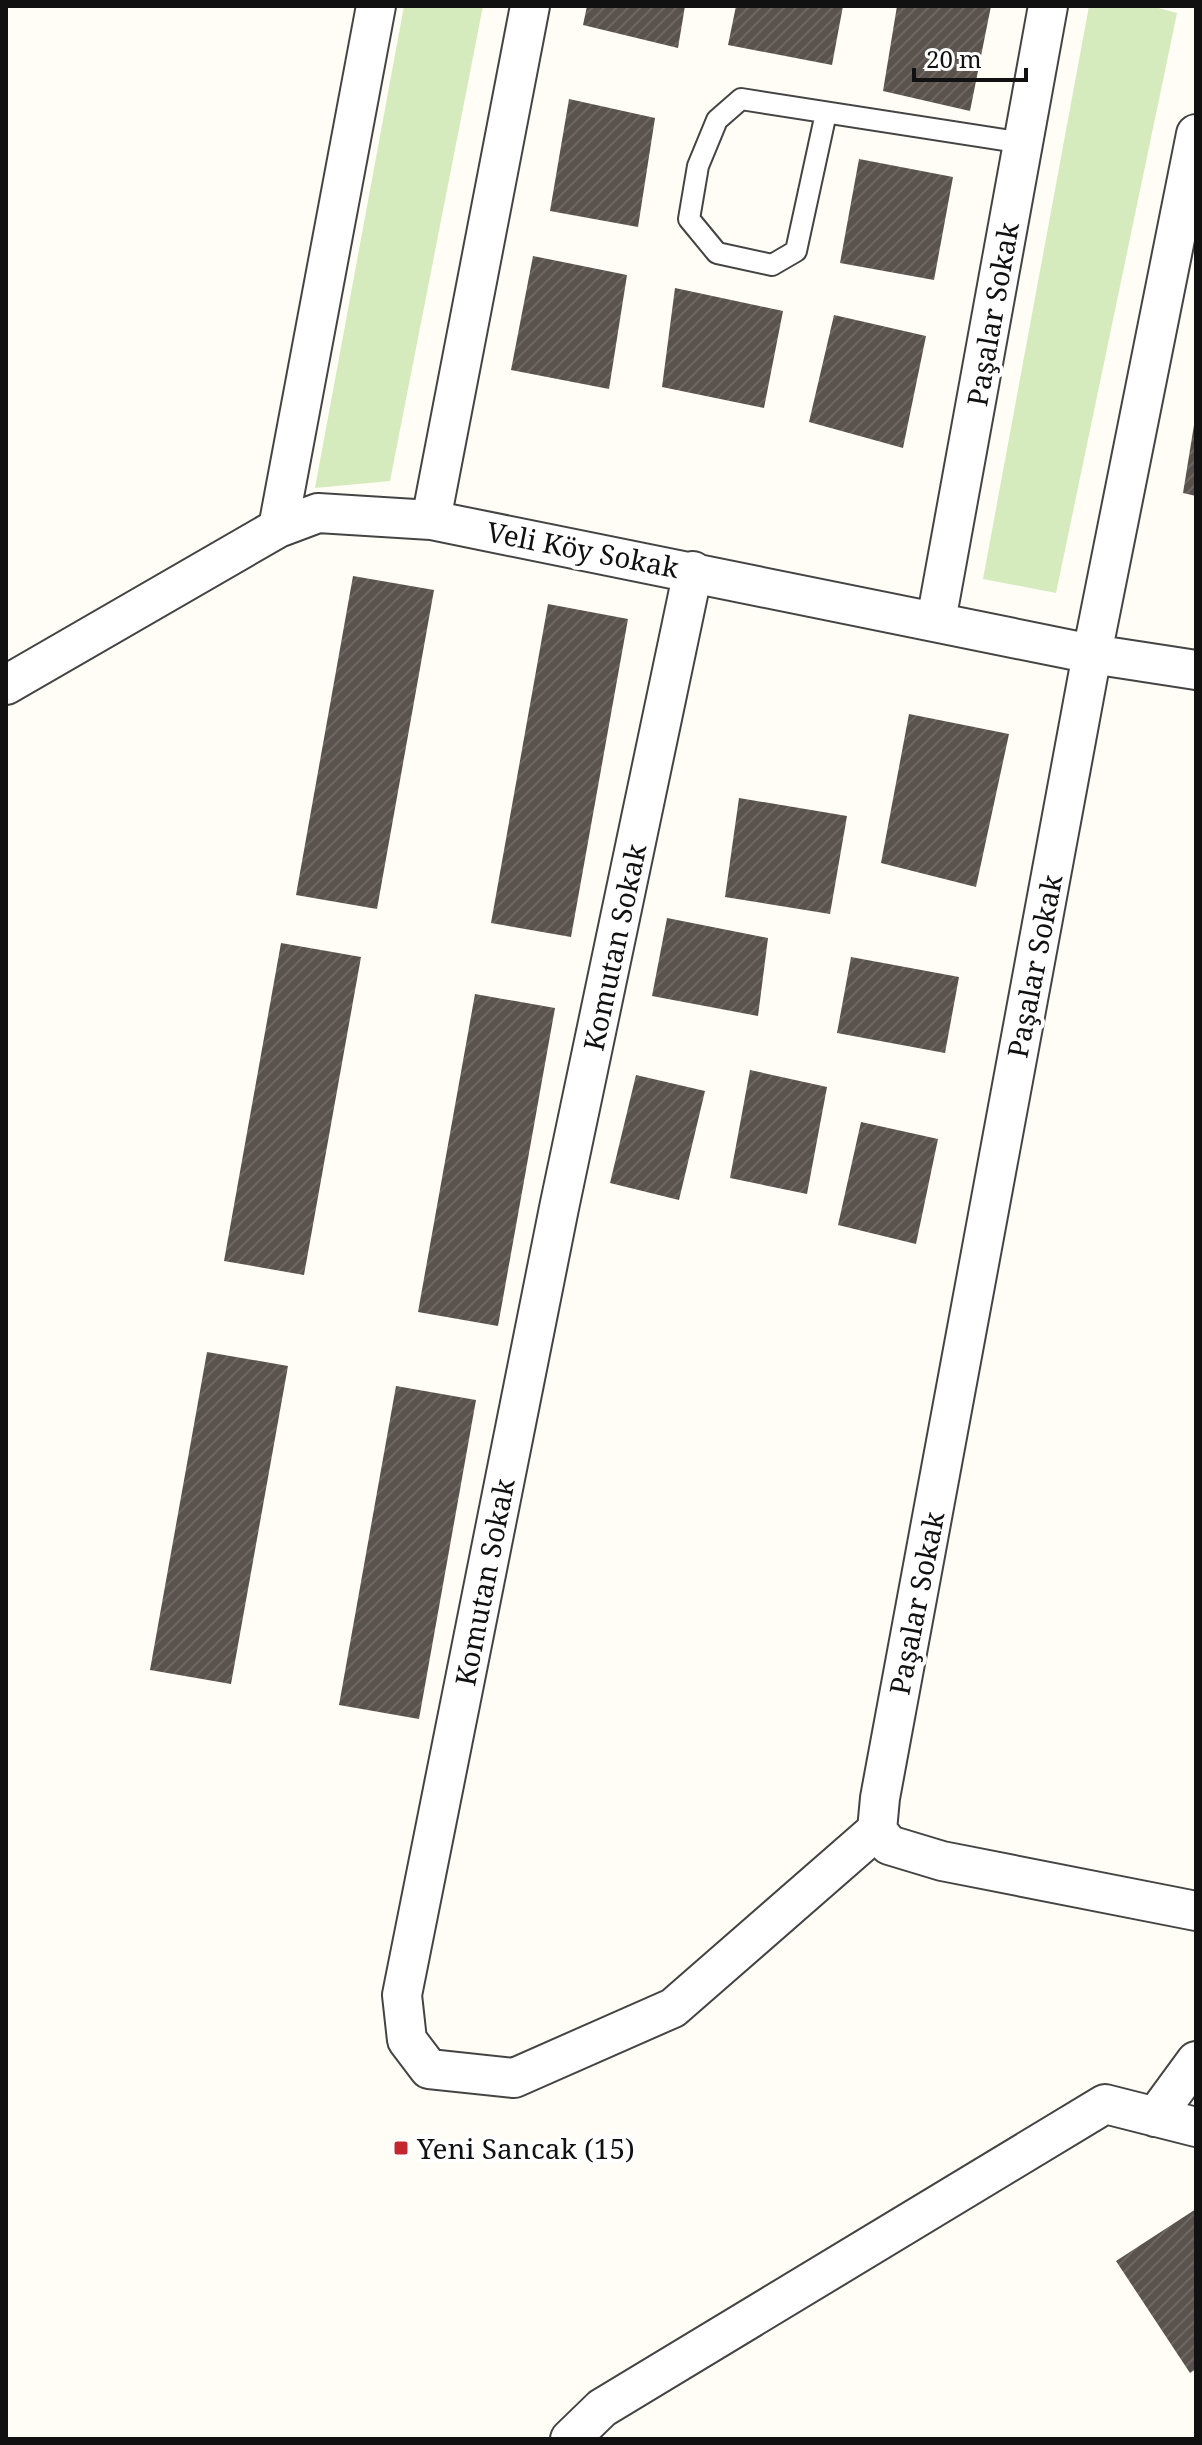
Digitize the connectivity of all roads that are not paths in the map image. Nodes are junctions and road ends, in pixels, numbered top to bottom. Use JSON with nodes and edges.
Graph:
{"nodes":[{"id":1,"x":376,"y":6,"type":"edge"},
{"id":2,"x":530,"y":6,"type":"edge"},
{"id":3,"x":1048,"y":6,"type":"edge"},
{"id":4,"x":826,"y":113,"type":"junction"},
{"id":5,"x":1196,"y":134,"type":"edge"},
{"id":6,"x":1023,"y":143,"type":"junction"},
{"id":7,"x":431,"y":520,"type":"junction"},
{"id":8,"x":278,"y":528,"type":"junction"},
{"id":9,"x":693,"y":571,"type":"junction"},
{"id":10,"x":936,"y":621,"type":"junction"},
{"id":11,"x":1092,"y":654,"type":"junction"},
{"id":12,"x":1196,"y":670,"type":"edge"},
{"id":13,"x":6,"y":685,"type":"edge"},
{"id":14,"x":878,"y":1814,"type":"junction"},
{"id":15,"x":1196,"y":1911,"type":"edge"},
{"id":16,"x":1196,"y":2061,"type":"edge"},
{"id":17,"x":1155,"y":2117,"type":"junction"},
{"id":18,"x":1196,"y":2127,"type":"edge"},
{"id":19,"x":570,"y":2439,"type":"edge"}],
"edges":[{"from":1,"to":8,"type":"street"},
{"from":2,"to":7,"type":"street"},
{"from":3,"to":6,"type":"street","name":"Paşalar Sokak"},
{"from":4,"to":4,"type":"lane"},
{"from":4,"to":6,"type":"lane"},
{"from":5,"to":11,"type":"street","name":"Paşalar Sokak"},
{"from":6,"to":10,"type":"street","name":"Paşalar Sokak"},
{"from":7,"to":8,"type":"street","name":"Veli Köy Sokak"},
{"from":7,"to":9,"type":"street","name":"Veli Köy Sokak"},
{"from":8,"to":13,"type":"street","name":"Veli Köy Sokak"},
{"from":9,"to":10,"type":"street","name":"Veli Köy Sokak"},
{"from":9,"to":14,"type":"street","name":"Komutan Sokak"},
{"from":10,"to":11,"type":"street","name":"Veli Köy Sokak"},
{"from":11,"to":12,"type":"street","name":"Veli Köy Sokak"},
{"from":11,"to":14,"type":"street","name":"Paşalar Sokak"},
{"from":14,"to":15,"type":"street"},
{"from":16,"to":17,"type":"street"},
{"from":17,"to":18,"type":"street"},
{"from":17,"to":19,"type":"street"}]}
